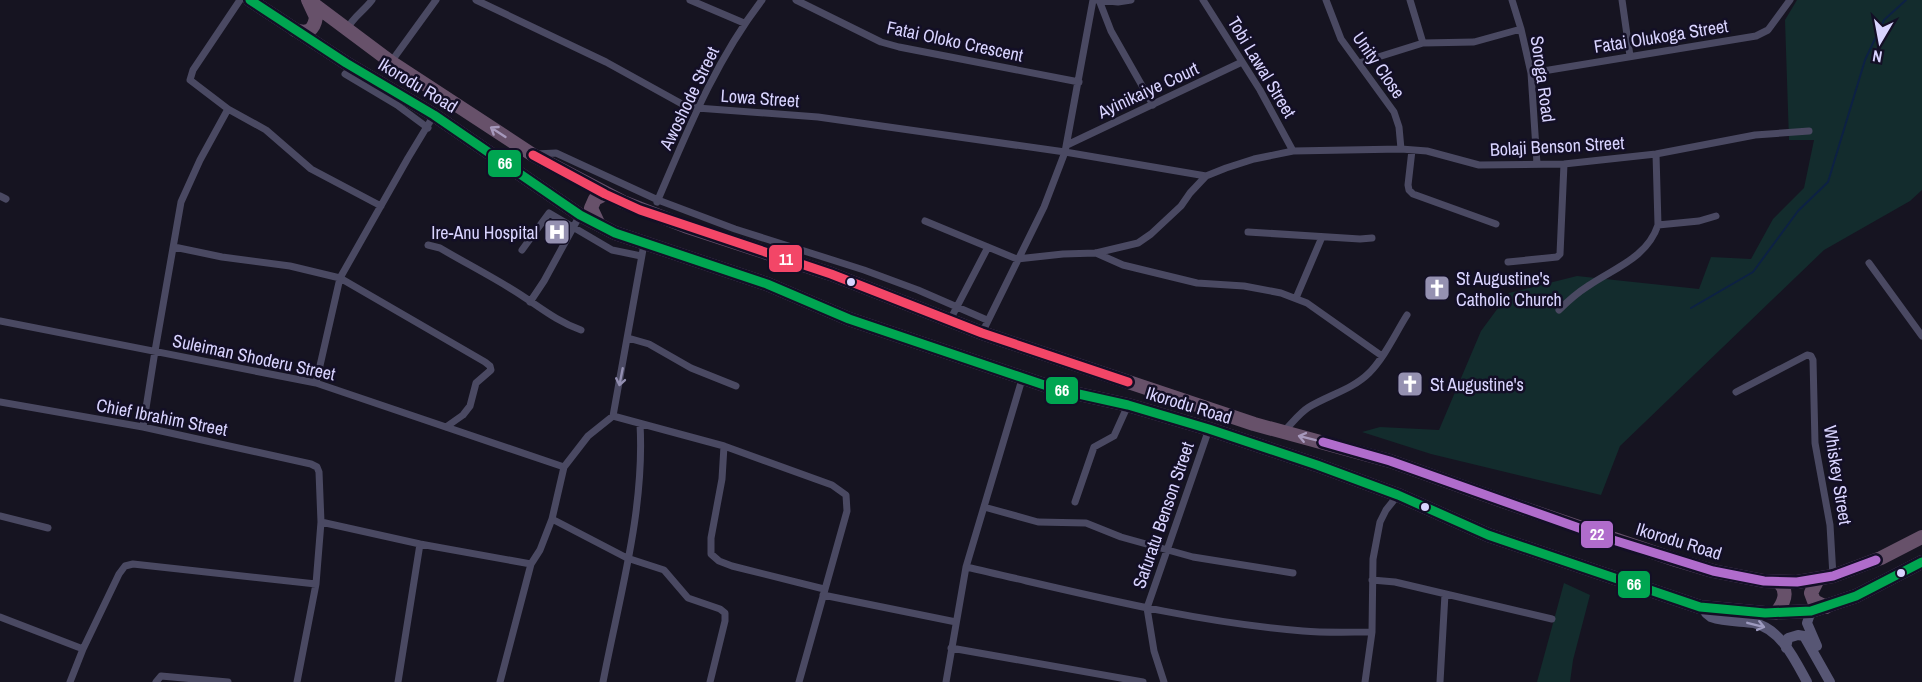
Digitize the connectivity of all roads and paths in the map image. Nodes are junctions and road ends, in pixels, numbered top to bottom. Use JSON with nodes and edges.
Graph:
{"nodes":[{"id":1,"x":240,"y":0,"type":"edge"},
{"id":2,"x":250,"y":0,"type":"edge"},
{"id":3,"x":308,"y":0,"type":"edge"},
{"id":4,"x":372,"y":0,"type":"edge"},
{"id":5,"x":436,"y":0,"type":"edge"},
{"id":6,"x":476,"y":0,"type":"edge"},
{"id":7,"x":690,"y":0,"type":"edge"},
{"id":8,"x":762,"y":0,"type":"edge"},
{"id":9,"x":796,"y":0,"type":"edge"},
{"id":10,"x":1092,"y":0,"type":"edge"},
{"id":11,"x":1099,"y":0,"type":"edge"},
{"id":12,"x":1131,"y":0,"type":"edge"},
{"id":13,"x":1203,"y":0,"type":"edge"},
{"id":14,"x":1326,"y":0,"type":"edge"},
{"id":15,"x":1410,"y":0,"type":"edge"},
{"id":16,"x":1512,"y":0,"type":"edge"},
{"id":17,"x":1622,"y":0,"type":"edge"},
{"id":18,"x":1790,"y":0,"type":"edge"},
{"id":19,"x":744,"y":23,"type":"junction"},
{"id":20,"x":347,"y":28,"type":"junction"},
{"id":21,"x":1521,"y":28,"type":"junction"},
{"id":22,"x":295,"y":30,"type":"junction"},
{"id":23,"x":1423,"y":44,"type":"junction"},
{"id":24,"x":1630,"y":56,"type":"junction"},
{"id":25,"x":391,"y":62,"type":"junction"},
{"id":26,"x":1242,"y":62,"type":"junction"},
{"id":27,"x":1359,"y":63,"type":"junction"},
{"id":28,"x":1531,"y":73,"type":"junction"},
{"id":29,"x":345,"y":74,"type":"dead end"},
{"id":30,"x":1079,"y":82,"type":"junction"},
{"id":31,"x":1154,"y":105,"type":"junction"},
{"id":32,"x":698,"y":108,"type":"junction"},
{"id":33,"x":228,"y":109,"type":"junction"},
{"id":34,"x":431,"y":121,"type":"junction"},
{"id":35,"x":1809,"y":131,"type":"dead end"},
{"id":36,"x":1066,"y":149,"type":"junction"},
{"id":37,"x":1401,"y":149,"type":"junction"},
{"id":38,"x":1412,"y":150,"type":"junction"},
{"id":39,"x":1293,"y":151,"type":"junction"},
{"id":40,"x":1656,"y":154,"type":"junction"},
{"id":41,"x":533,"y":155,"type":"junction"},
{"id":42,"x":1537,"y":164,"type":"junction"},
{"id":43,"x":1564,"y":164,"type":"junction"},
{"id":44,"x":1206,"y":176,"type":"junction"},
{"id":45,"x":605,"y":194,"type":"junction"},
{"id":46,"x":658,"y":200,"type":"junction"},
{"id":47,"x":381,"y":206,"type":"junction"},
{"id":48,"x":652,"y":214,"type":"junction"},
{"id":49,"x":580,"y":215,"type":"junction"},
{"id":50,"x":1716,"y":216,"type":"dead end"},
{"id":51,"x":925,"y":221,"type":"dead end"},
{"id":52,"x":1496,"y":224,"type":"dead end"},
{"id":53,"x":1658,"y":225,"type":"junction"},
{"id":54,"x":600,"y":226,"type":"junction"},
{"id":55,"x":573,"y":228,"type":"junction"},
{"id":56,"x":1248,"y":232,"type":"dead end"},
{"id":57,"x":1322,"y":237,"type":"junction"},
{"id":58,"x":1372,"y":238,"type":"dead end"},
{"id":59,"x":428,"y":245,"type":"dead end"},
{"id":60,"x":174,"y":247,"type":"junction"},
{"id":61,"x":988,"y":247,"type":"junction"},
{"id":62,"x":522,"y":250,"type":"dead end"},
{"id":63,"x":642,"y":250,"type":"junction"},
{"id":64,"x":1096,"y":253,"type":"junction"},
{"id":65,"x":1017,"y":259,"type":"junction"},
{"id":66,"x":1508,"y":262,"type":"dead end"},
{"id":67,"x":1869,"y":263,"type":"dead end"},
{"id":68,"x":340,"y":278,"type":"junction"},
{"id":69,"x":1296,"y":298,"type":"junction"},
{"id":70,"x":530,"y":302,"type":"junction"},
{"id":71,"x":1559,"y":310,"type":"dead end"},
{"id":72,"x":953,"y":313,"type":"junction"},
{"id":73,"x":1407,"y":315,"type":"dead end"},
{"id":74,"x":0,"y":321,"type":"edge"},
{"id":75,"x":984,"y":327,"type":"junction"},
{"id":76,"x":581,"y":330,"type":"dead end"},
{"id":77,"x":1922,"y":336,"type":"edge"},
{"id":78,"x":628,"y":338,"type":"junction"},
{"id":79,"x":154,"y":351,"type":"junction"},
{"id":80,"x":1382,"y":356,"type":"junction"},
{"id":81,"x":1023,"y":376,"type":"junction"},
{"id":82,"x":316,"y":383,"type":"junction"},
{"id":83,"x":736,"y":386,"type":"dead end"},
{"id":84,"x":1736,"y":392,"type":"dead end"},
{"id":85,"x":0,"y":402,"type":"edge"},
{"id":86,"x":1128,"y":405,"type":"junction"},
{"id":87,"x":613,"y":416,"type":"junction"},
{"id":88,"x":640,"y":424,"type":"junction"},
{"id":89,"x":143,"y":427,"type":"junction"},
{"id":90,"x":447,"y":427,"type":"junction"},
{"id":91,"x":1209,"y":429,"type":"junction"},
{"id":92,"x":1282,"y":432,"type":"junction"},
{"id":93,"x":724,"y":446,"type":"junction"},
{"id":94,"x":564,"y":467,"type":"junction"},
{"id":95,"x":1398,"y":495,"type":"junction"},
{"id":96,"x":1075,"y":502,"type":"dead end"},
{"id":97,"x":984,"y":507,"type":"junction"},
{"id":98,"x":0,"y":516,"type":"edge"},
{"id":99,"x":552,"y":519,"type":"junction"},
{"id":100,"x":321,"y":522,"type":"junction"},
{"id":101,"x":48,"y":528,"type":"dead end"},
{"id":102,"x":1922,"y":537,"type":"edge"},
{"id":103,"x":420,"y":544,"type":"junction"},
{"id":104,"x":1167,"y":551,"type":"junction"},
{"id":105,"x":627,"y":558,"type":"junction"},
{"id":106,"x":1922,"y":562,"type":"edge"},
{"id":107,"x":531,"y":564,"type":"junction"},
{"id":108,"x":966,"y":567,"type":"junction"},
{"id":109,"x":1293,"y":573,"type":"dead end"},
{"id":110,"x":1833,"y":576,"type":"junction"},
{"id":111,"x":1372,"y":579,"type":"junction"},
{"id":112,"x":1818,"y":579,"type":"junction"},
{"id":113,"x":1779,"y":582,"type":"junction"},
{"id":114,"x":316,"y":584,"type":"junction"},
{"id":115,"x":823,"y":592,"type":"junction"},
{"id":116,"x":1446,"y":594,"type":"junction"},
{"id":117,"x":1826,"y":606,"type":"junction"},
{"id":118,"x":1706,"y":607,"type":"junction"},
{"id":119,"x":1147,"y":608,"type":"junction"},
{"id":120,"x":1811,"y":611,"type":"junction"},
{"id":121,"x":1776,"y":613,"type":"junction"},
{"id":122,"x":0,"y":617,"type":"edge"},
{"id":123,"x":1552,"y":619,"type":"dead end"},
{"id":124,"x":956,"y":622,"type":"junction"},
{"id":125,"x":1372,"y":632,"type":"junction"},
{"id":126,"x":951,"y":648,"type":"junction"},
{"id":127,"x":1786,"y":648,"type":"junction"},
{"id":128,"x":83,"y":649,"type":"junction"},
{"id":129,"x":70,"y":682,"type":"edge"},
{"id":130,"x":156,"y":682,"type":"edge"},
{"id":131,"x":228,"y":682,"type":"edge"},
{"id":132,"x":297,"y":682,"type":"edge"},
{"id":133,"x":398,"y":682,"type":"edge"},
{"id":134,"x":500,"y":682,"type":"edge"},
{"id":135,"x":603,"y":682,"type":"edge"},
{"id":136,"x":710,"y":682,"type":"edge"},
{"id":137,"x":799,"y":682,"type":"edge"},
{"id":138,"x":946,"y":682,"type":"edge"},
{"id":139,"x":1143,"y":682,"type":"edge"},
{"id":140,"x":1164,"y":682,"type":"edge"},
{"id":141,"x":1365,"y":682,"type":"edge"},
{"id":142,"x":1440,"y":682,"type":"edge"},
{"id":143,"x":1807,"y":682,"type":"edge"},
{"id":144,"x":1831,"y":682,"type":"edge"}],
"edges":[{"from":1,"to":33,"type":"street"},
{"from":2,"to":22,"type":"highway","name":"Ikorodu Road"},
{"from":3,"to":20,"type":"highway","name":"Ikorodu Road"},
{"from":3,"to":22,"type":"highway"},
{"from":4,"to":20,"type":"street"},
{"from":5,"to":25,"type":"street"},
{"from":6,"to":32,"type":"street","name":"Lowa Street"},
{"from":7,"to":19,"type":"street"},
{"from":8,"to":19,"type":"street","name":"Awoshode Street"},
{"from":9,"to":30,"type":"street","name":"Fatai Oloko Crescent"},
{"from":10,"to":11,"type":"street"},
{"from":10,"to":30,"type":"street"},
{"from":11,"to":12,"type":"street"},
{"from":11,"to":31,"type":"street"},
{"from":13,"to":26,"type":"street","name":"Tobi Lawal Street"},
{"from":14,"to":27,"type":"street","name":"Unity Close"},
{"from":15,"to":23,"type":"street"},
{"from":16,"to":21,"type":"street","name":"Soroga Road"},
{"from":17,"to":24,"type":"street"},
{"from":18,"to":24,"type":"street","name":"Fatai Olukoga Street"},
{"from":19,"to":32,"type":"street","name":"Awoshode Street"},
{"from":20,"to":25,"type":"highway","name":"Ikorodu Road"},
{"from":21,"to":23,"type":"street"},
{"from":21,"to":28,"type":"street","name":"Soroga Road"},
{"from":22,"to":34,"type":"highway","name":"Ikorodu Road"},
{"from":23,"to":27,"type":"street"},
{"from":24,"to":28,"type":"street","name":"Fatai Olukoga Street"},
{"from":41,"to":25,"type":"highway","name":"Ikorodu Road","one_way":true},
{"from":26,"to":31,"type":"street","name":"Ayinikaiye Court"},
{"from":26,"to":39,"type":"street","name":"Tobi Lawal Street"},
{"from":27,"to":37,"type":"street","name":"Unity Close"},
{"from":28,"to":42,"type":"street","name":"Soroga Road"},
{"from":29,"to":34,"type":"street"},
{"from":30,"to":36,"type":"street"},
{"from":31,"to":36,"type":"street","name":"Ayinikaiye Court"},
{"from":32,"to":36,"type":"street","name":"Lowa Street"},
{"from":32,"to":46,"type":"street","name":"Awoshode Street"},
{"from":33,"to":47,"type":"street"},
{"from":33,"to":60,"type":"street"},
{"from":34,"to":47,"type":"street"},
{"from":34,"to":49,"type":"highway","name":"Ikorodu Road"},
{"from":35,"to":40,"type":"street","name":"Bolaji Benson Street"},
{"from":36,"to":44,"type":"street","name":"Lowa Street"},
{"from":36,"to":65,"type":"street"},
{"from":37,"to":38,"type":"street","name":"Bolaji Benson Street"},
{"from":37,"to":39,"type":"street","name":"Bolaji Benson Street"},
{"from":38,"to":42,"type":"street","name":"Bolaji Benson Street"},
{"from":38,"to":52,"type":"street"},
{"from":39,"to":44,"type":"street","name":"Bolaji Benson Street"},
{"from":40,"to":43,"type":"street","name":"Bolaji Benson Street"},
{"from":40,"to":53,"type":"street"},
{"from":41,"to":45,"type":"highway","name":"Ikorodu Road"},
{"from":41,"to":46,"type":"street"},
{"from":42,"to":43,"type":"street","name":"Bolaji Benson Street"},
{"from":43,"to":66,"type":"street"},
{"from":44,"to":64,"type":"street","name":"Bolaji Benson Street"},
{"from":45,"to":48,"type":"highway","name":"Ikorodu Road"},
{"from":45,"to":54,"type":"highway"},
{"from":46,"to":48,"type":"street","name":"Awoshode Street"},
{"from":46,"to":72,"type":"street"},
{"from":47,"to":68,"type":"street"},
{"from":48,"to":72,"type":"highway","name":"Ikorodu Road"},
{"from":49,"to":54,"type":"highway","name":"Ikorodu Road"},
{"from":49,"to":55,"type":"street"},
{"from":50,"to":53,"type":"street"},
{"from":51,"to":61,"type":"street"},
{"from":53,"to":71,"type":"street"},
{"from":54,"to":63,"type":"highway","name":"Ikorodu Road"},
{"from":55,"to":62,"type":"street"},
{"from":55,"to":63,"type":"street"},
{"from":55,"to":70,"type":"street"},
{"from":56,"to":57,"type":"street"},
{"from":57,"to":58,"type":"street"},
{"from":57,"to":69,"type":"street"},
{"from":59,"to":70,"type":"street"},
{"from":60,"to":68,"type":"street"},
{"from":60,"to":79,"type":"street"},
{"from":61,"to":65,"type":"street"},
{"from":61,"to":72,"type":"street"},
{"from":63,"to":78,"type":"street"},
{"from":63,"to":81,"type":"highway","name":"Ikorodu Road"},
{"from":64,"to":65,"type":"street","name":"Bolaji Benson Street"},
{"from":64,"to":69,"type":"street"},
{"from":65,"to":75,"type":"street"},
{"from":67,"to":77,"type":"street"},
{"from":68,"to":82,"type":"street"},
{"from":68,"to":90,"type":"street"},
{"from":69,"to":80,"type":"street"},
{"from":70,"to":76,"type":"street"},
{"from":72,"to":75,"type":"highway","name":"Ikorodu Road"},
{"from":73,"to":80,"type":"street"},
{"from":74,"to":79,"type":"street","name":"Suleiman Shoderu Street"},
{"from":75,"to":92,"type":"highway","name":"Ikorodu Road"},
{"from":78,"to":83,"type":"street"},
{"from":78,"to":87,"type":"street","one_way":true},
{"from":79,"to":82,"type":"street","name":"Suleiman Shoderu Street"},
{"from":79,"to":89,"type":"street"},
{"from":80,"to":92,"type":"street"},
{"from":81,"to":86,"type":"highway","name":"Ikorodu Road"},
{"from":81,"to":97,"type":"street"},
{"from":82,"to":90,"type":"street","name":"Suleiman Shoderu Street"},
{"from":84,"to":110,"type":"street","name":"Whiskey Street"},
{"from":85,"to":89,"type":"street","name":"Chief Ibrahim Street"},
{"from":86,"to":91,"type":"highway","name":"Ikorodu Road"},
{"from":86,"to":96,"type":"street"},
{"from":87,"to":88,"type":"street"},
{"from":87,"to":94,"type":"street"},
{"from":88,"to":93,"type":"street"},
{"from":88,"to":105,"type":"street"},
{"from":89,"to":100,"type":"street","name":"Chief Ibrahim Street"},
{"from":90,"to":94,"type":"street","name":"Suleiman Shoderu Street"},
{"from":91,"to":95,"type":"highway","name":"Ikorodu Road"},
{"from":91,"to":104,"type":"street","name":"Safuratu Benson Street"},
{"from":113,"to":92,"type":"highway","name":"Ikorodu Road","one_way":true},
{"from":93,"to":115,"type":"street"},
{"from":93,"to":115,"type":"street"},
{"from":94,"to":99,"type":"street"},
{"from":95,"to":111,"type":"street"},
{"from":95,"to":118,"type":"highway","name":"Ikorodu Road"},
{"from":97,"to":104,"type":"street"},
{"from":97,"to":108,"type":"street"},
{"from":98,"to":101,"type":"street"},
{"from":99,"to":105,"type":"street"},
{"from":99,"to":107,"type":"street"},
{"from":100,"to":103,"type":"street"},
{"from":100,"to":114,"type":"street"},
{"from":102,"to":110,"type":"highway","name":"Ikorodu Road"},
{"from":103,"to":107,"type":"street"},
{"from":103,"to":133,"type":"street"},
{"from":104,"to":109,"type":"street"},
{"from":104,"to":119,"type":"street","name":"Safuratu Benson Street"},
{"from":105,"to":135,"type":"street"},
{"from":105,"to":136,"type":"street"},
{"from":106,"to":117,"type":"highway","name":"Ikorodu Road"},
{"from":107,"to":134,"type":"street"},
{"from":108,"to":119,"type":"street"},
{"from":108,"to":124,"type":"street"},
{"from":110,"to":112,"type":"highway","name":"Ikorodu Road"},
{"from":111,"to":116,"type":"street"},
{"from":111,"to":125,"type":"street"},
{"from":112,"to":113,"type":"highway","name":"Ikorodu Road"},
{"from":112,"to":117,"type":"highway"},
{"from":113,"to":121,"type":"highway"},
{"from":114,"to":128,"type":"street"},
{"from":114,"to":132,"type":"street"},
{"from":115,"to":124,"type":"street"},
{"from":115,"to":137,"type":"street"},
{"from":116,"to":123,"type":"street"},
{"from":116,"to":142,"type":"street"},
{"from":117,"to":120,"type":"highway","name":"Ikorodu Road"},
{"from":118,"to":121,"type":"highway","name":"Ikorodu Road"},
{"from":118,"to":127,"type":"street","one_way":true},
{"from":119,"to":125,"type":"street"},
{"from":119,"to":140,"type":"street","name":"Safuratu Benson Street"},
{"from":120,"to":121,"type":"highway","name":"Ikorodu Road"},
{"from":120,"to":144,"type":"street"},
{"from":122,"to":128,"type":"street"},
{"from":124,"to":126,"type":"street"},
{"from":125,"to":141,"type":"street"},
{"from":126,"to":138,"type":"street"},
{"from":126,"to":139,"type":"street"},
{"from":127,"to":143,"type":"street"},
{"from":127,"to":144,"type":"street"},
{"from":128,"to":129,"type":"street"},
{"from":130,"to":131,"type":"street"}]}
